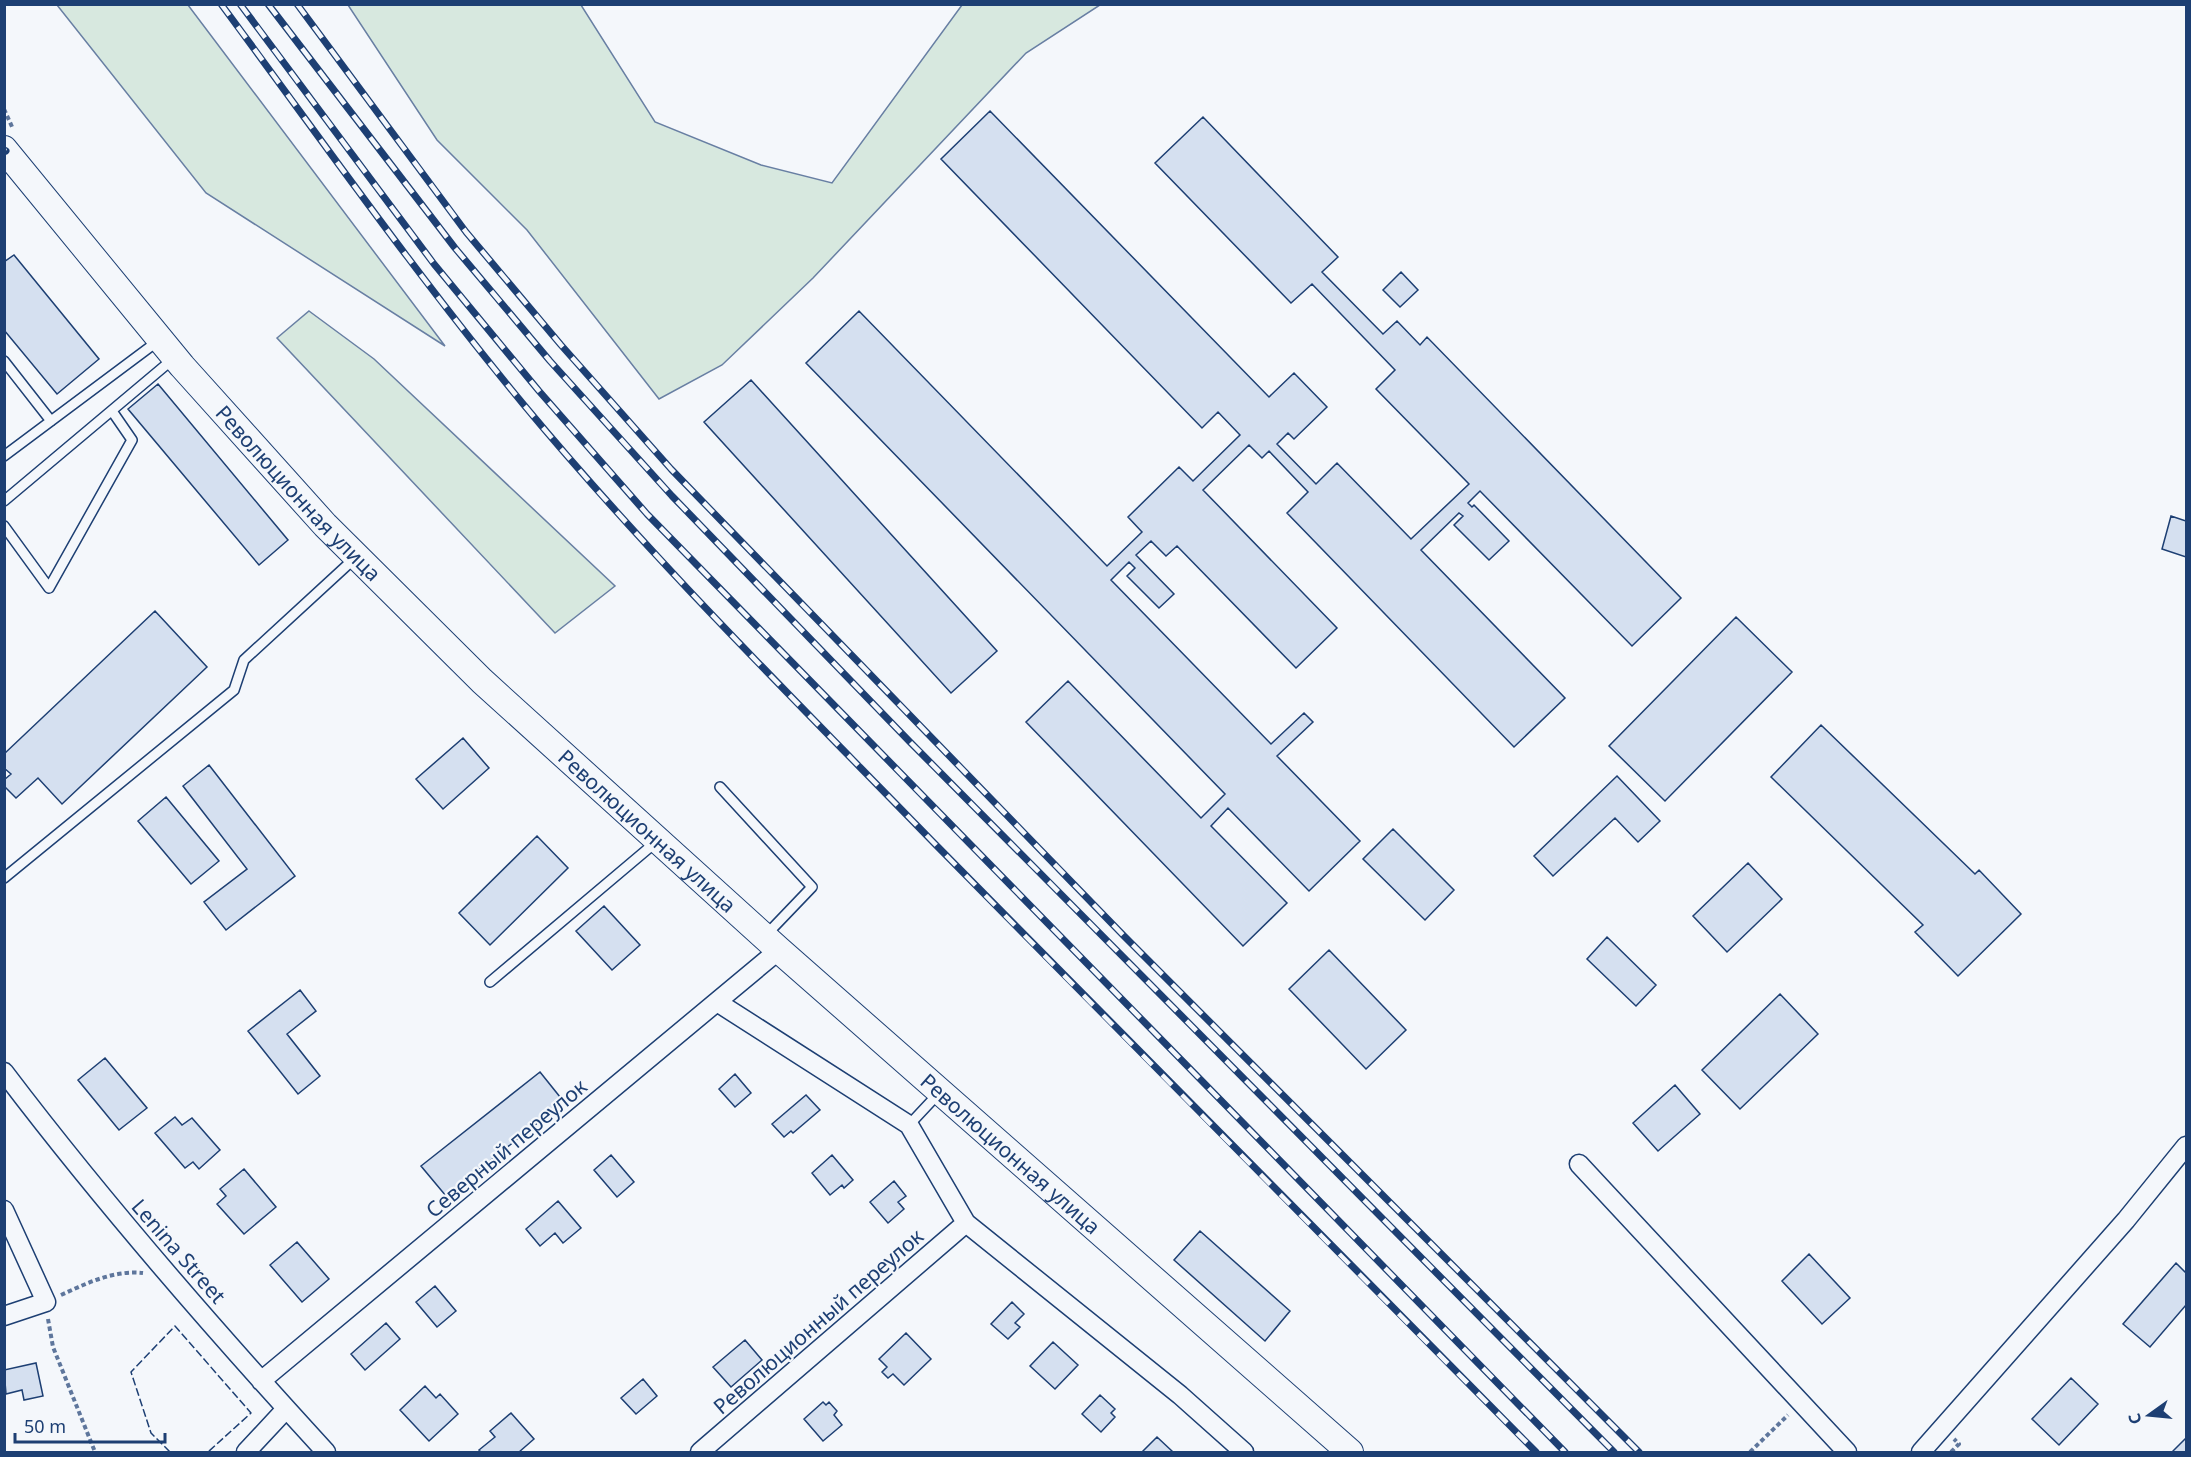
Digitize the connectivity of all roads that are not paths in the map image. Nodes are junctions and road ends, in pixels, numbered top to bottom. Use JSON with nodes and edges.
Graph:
{"nodes":[{"id":1,"x":8,"y":155,"type":"edge"},
{"id":2,"x":167,"y":349,"type":"junction"},
{"id":3,"x":4,"y":361,"type":"edge"},
{"id":4,"x":112,"y":411,"type":"junction"},
{"id":5,"x":51,"y":421,"type":"junction"},
{"id":6,"x":4,"y":456,"type":"edge"},
{"id":7,"x":4,"y":501,"type":"edge"},
{"id":8,"x":4,"y":526,"type":"edge"},
{"id":9,"x":357,"y":557,"type":"junction"},
{"id":10,"x":720,"y":787,"type":"dead end"},
{"id":11,"x":658,"y":840,"type":"junction"},
{"id":12,"x":4,"y":878,"type":"edge"},
{"id":13,"x":772,"y":944,"type":"junction"},
{"id":14,"x":490,"y":982,"type":"dead end"},
{"id":15,"x":717,"y":1002,"type":"junction"},
{"id":16,"x":4,"y":1072,"type":"edge"},
{"id":17,"x":940,"y":1092,"type":"junction"},
{"id":18,"x":909,"y":1125,"type":"junction"},
{"id":19,"x":2187,"y":1146,"type":"edge"},
{"id":20,"x":1580,"y":1164,"type":"dead end"},
{"id":21,"x":4,"y":1210,"type":"edge"},
{"id":22,"x":966,"y":1223,"type":"junction"},
{"id":23,"x":4,"y":1316,"type":"edge"},
{"id":24,"x":261,"y":1381,"type":"junction"},
{"id":25,"x":286,"y":1409,"type":"junction"},
{"id":26,"x":246,"y":1452,"type":"edge"},
{"id":27,"x":326,"y":1452,"type":"edge"},
{"id":28,"x":700,"y":1452,"type":"edge"},
{"id":29,"x":1244,"y":1452,"type":"edge"},
{"id":30,"x":1350,"y":1452,"type":"edge"},
{"id":31,"x":1847,"y":1452,"type":"edge"},
{"id":32,"x":1922,"y":1452,"type":"edge"}],
"edges":[{"from":1,"to":2,"type":"main road","name":"Революционная улица"},
{"from":2,"to":4,"type":"lane"},
{"from":2,"to":5,"type":"lane"},
{"from":2,"to":9,"type":"main road","name":"Революционная улица"},
{"from":3,"to":5,"type":"lane"},
{"from":4,"to":7,"type":"lane"},
{"from":4,"to":8,"type":"lane"},
{"from":5,"to":6,"type":"lane"},
{"from":9,"to":11,"type":"main road","name":"Революционная улица"},
{"from":9,"to":12,"type":"lane"},
{"from":10,"to":13,"type":"lane"},
{"from":11,"to":13,"type":"main road","name":"Революционная улица"},
{"from":11,"to":14,"type":"lane"},
{"from":13,"to":15,"type":"street","name":"Северный переулок"},
{"from":13,"to":17,"type":"main road","name":"Революционная улица"},
{"from":15,"to":18,"type":"street"},
{"from":15,"to":24,"type":"street","name":"Северный переулок"},
{"from":16,"to":24,"type":"street","name":"Lenina Street"},
{"from":17,"to":18,"type":"lane"},
{"from":17,"to":30,"type":"main road","name":"Революционная улица"},
{"from":18,"to":22,"type":"street"},
{"from":19,"to":32,"type":"street"},
{"from":20,"to":31,"type":"street"},
{"from":21,"to":23,"type":"street"},
{"from":22,"to":28,"type":"street","name":"Революционный переулок"},
{"from":22,"to":29,"type":"street"},
{"from":24,"to":25,"type":"street","name":"Lenina Street"},
{"from":25,"to":26,"type":"street"},
{"from":25,"to":27,"type":"street","name":"Lenina Street"}]}
